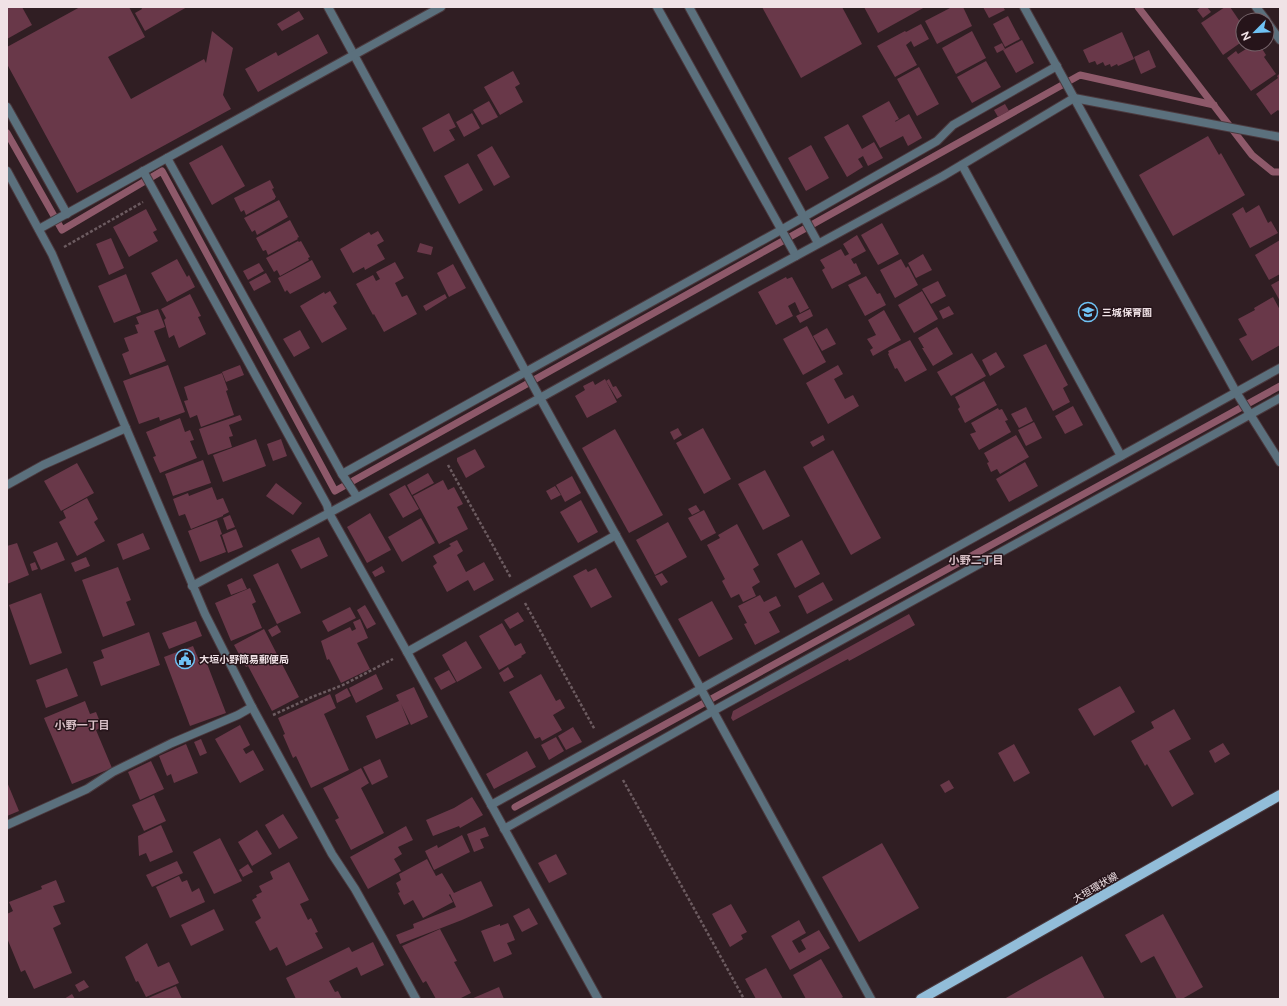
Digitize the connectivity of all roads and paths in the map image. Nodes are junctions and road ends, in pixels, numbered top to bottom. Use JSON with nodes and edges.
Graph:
{"nodes":[{"id":1,"x":328,"y":7,"type":"edge"},
{"id":2,"x":441,"y":7,"type":"edge"},
{"id":3,"x":657,"y":7,"type":"edge"},
{"id":4,"x":689,"y":7,"type":"edge"},
{"id":5,"x":1024,"y":7,"type":"edge"},
{"id":6,"x":354,"y":55,"type":"junction"},
{"id":7,"x":1057,"y":66,"type":"junction"},
{"id":8,"x":1074,"y":98,"type":"junction"},
{"id":9,"x":7,"y":107,"type":"edge"},
{"id":10,"x":1280,"y":137,"type":"edge"},
{"id":11,"x":167,"y":158,"type":"junction"},
{"id":12,"x":962,"y":165,"type":"junction"},
{"id":13,"x":7,"y":171,"type":"edge"},
{"id":14,"x":143,"y":171,"type":"junction"},
{"id":15,"x":157,"y":195,"type":"junction"},
{"id":16,"x":67,"y":214,"type":"junction"},
{"id":17,"x":803,"y":216,"type":"junction"},
{"id":18,"x":39,"y":229,"type":"junction"},
{"id":19,"x":781,"y":230,"type":"junction"},
{"id":20,"x":818,"y":244,"type":"junction"},
{"id":21,"x":52,"y":254,"type":"junction"},
{"id":22,"x":796,"y":256,"type":"junction"},
{"id":23,"x":1280,"y":368,"type":"edge"},
{"id":24,"x":526,"y":372,"type":"junction"},
{"id":25,"x":1236,"y":392,"type":"junction"},
{"id":26,"x":540,"y":398,"type":"junction"},
{"id":27,"x":1280,"y":398,"type":"edge"},
{"id":28,"x":1250,"y":415,"type":"junction"},
{"id":29,"x":126,"y":428,"type":"junction"},
{"id":30,"x":441,"y":452,"type":"junction"},
{"id":31,"x":1121,"y":456,"type":"junction"},
{"id":32,"x":1280,"y":462,"type":"edge"},
{"id":33,"x":342,"y":474,"type":"junction"},
{"id":34,"x":7,"y":484,"type":"edge"},
{"id":35,"x":357,"y":497,"type":"junction"},
{"id":36,"x":329,"y":514,"type":"junction"},
{"id":37,"x":616,"y":535,"type":"junction"},
{"id":38,"x":514,"y":584,"type":"dead end"},
{"id":39,"x":192,"y":586,"type":"junction"},
{"id":40,"x":522,"y":598,"type":"dead end"},
{"id":41,"x":407,"y":652,"type":"junction"},
{"id":42,"x":702,"y":689,"type":"junction"},
{"id":43,"x":252,"y":708,"type":"junction"},
{"id":44,"x":713,"y":711,"type":"junction"},
{"id":45,"x":260,"y":721,"type":"junction"},
{"id":46,"x":598,"y":736,"type":"dead end"},
{"id":47,"x":621,"y":778,"type":"dead end"},
{"id":48,"x":1280,"y":795,"type":"edge"},
{"id":49,"x":491,"y":805,"type":"junction"},
{"id":50,"x":7,"y":825,"type":"edge"},
{"id":51,"x":504,"y":829,"type":"junction"},
{"id":52,"x":416,"y":999,"type":"edge"},
{"id":53,"x":598,"y":999,"type":"edge"},
{"id":54,"x":744,"y":999,"type":"edge"},
{"id":55,"x":871,"y":999,"type":"edge"},
{"id":56,"x":921,"y":999,"type":"edge"}],
"edges":[{"from":1,"to":6,"type":"street"},
{"from":2,"to":6,"type":"street"},
{"from":3,"to":19,"type":"street"},
{"from":4,"to":17,"type":"street"},
{"from":5,"to":7,"type":"street"},
{"from":6,"to":11,"type":"street"},
{"from":6,"to":24,"type":"street"},
{"from":7,"to":8,"type":"street"},
{"from":7,"to":17,"type":"street"},
{"from":8,"to":10,"type":"street"},
{"from":8,"to":12,"type":"street"},
{"from":8,"to":25,"type":"street"},
{"from":9,"to":16,"type":"street"},
{"from":11,"to":14,"type":"street"},
{"from":11,"to":33,"type":"street"},
{"from":12,"to":20,"type":"street"},
{"from":12,"to":31,"type":"street"},
{"from":13,"to":18,"type":"street"},
{"from":14,"to":15,"type":"street"},
{"from":14,"to":16,"type":"street"},
{"from":15,"to":21,"type":"path"},
{"from":15,"to":36,"type":"street"},
{"from":16,"to":18,"type":"street"},
{"from":17,"to":19,"type":"street"},
{"from":17,"to":20,"type":"street"},
{"from":18,"to":21,"type":"street"},
{"from":19,"to":22,"type":"street"},
{"from":19,"to":24,"type":"street"},
{"from":20,"to":22,"type":"street"},
{"from":21,"to":29,"type":"street"},
{"from":22,"to":26,"type":"street"},
{"from":23,"to":25,"type":"street"},
{"from":24,"to":26,"type":"street"},
{"from":24,"to":33,"type":"street"},
{"from":25,"to":28,"type":"street"},
{"from":25,"to":31,"type":"street"},
{"from":26,"to":30,"type":"street"},
{"from":26,"to":37,"type":"street"},
{"from":27,"to":28,"type":"street"},
{"from":28,"to":32,"type":"street"},
{"from":28,"to":44,"type":"street"},
{"from":29,"to":34,"type":"street"},
{"from":29,"to":39,"type":"street"},
{"from":30,"to":35,"type":"street"},
{"from":30,"to":38,"type":"path"},
{"from":31,"to":42,"type":"street"},
{"from":33,"to":35,"type":"street"},
{"from":35,"to":36,"type":"street"},
{"from":36,"to":39,"type":"street"},
{"from":36,"to":41,"type":"street"},
{"from":37,"to":41,"type":"street"},
{"from":37,"to":42,"type":"street"},
{"from":39,"to":43,"type":"street"},
{"from":40,"to":46,"type":"path"},
{"from":41,"to":45,"type":"path"},
{"from":41,"to":49,"type":"street"},
{"from":42,"to":44,"type":"street"},
{"from":42,"to":49,"type":"street"},
{"from":43,"to":45,"type":"street"},
{"from":43,"to":50,"type":"street"},
{"from":44,"to":51,"type":"street"},
{"from":44,"to":55,"type":"street"},
{"from":45,"to":52,"type":"street"},
{"from":47,"to":54,"type":"path"},
{"from":48,"to":56,"type":"main road","name":"大垣環状線"},
{"from":49,"to":51,"type":"street"},
{"from":51,"to":53,"type":"street"}]}
